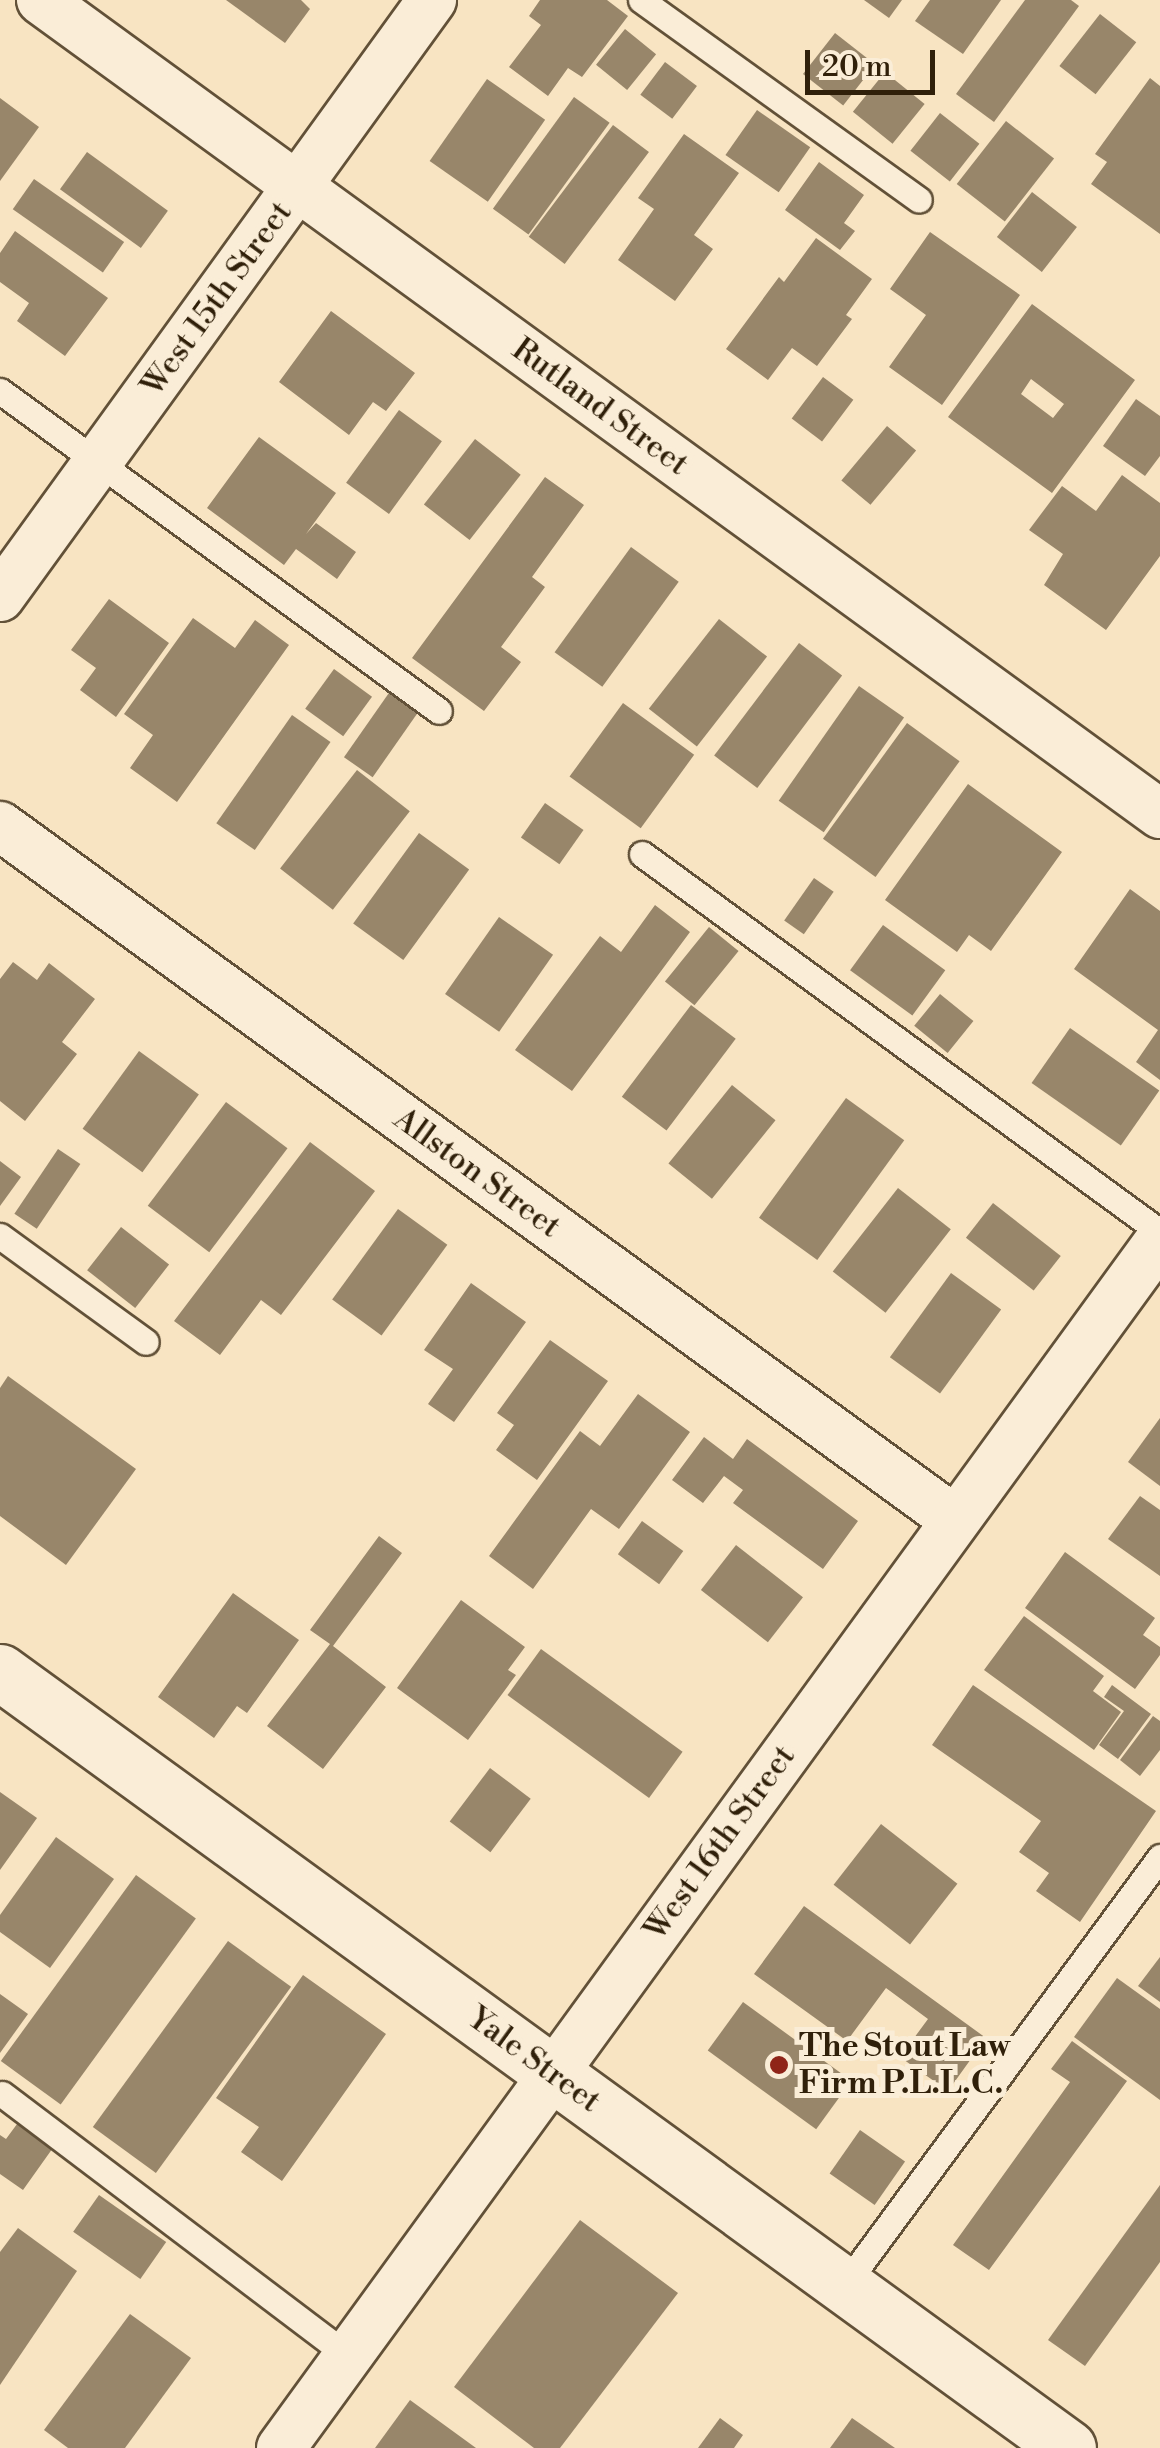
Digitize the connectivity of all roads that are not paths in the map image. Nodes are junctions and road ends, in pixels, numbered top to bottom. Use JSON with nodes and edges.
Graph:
{"nodes":[{"id":1,"x":41,"y":0,"type":"edge"},
{"id":2,"x":432,"y":0,"type":"edge"},
{"id":3,"x":640,"y":0,"type":"edge"},
{"id":4,"x":298,"y":187,"type":"junction"},
{"id":5,"x":919,"y":200,"type":"dead end"},
{"id":6,"x":0,"y":391,"type":"edge"},
{"id":7,"x":98,"y":462,"type":"junction"},
{"id":8,"x":0,"y":597,"type":"edge"},
{"id":9,"x":440,"y":711,"type":"dead end"},
{"id":10,"x":1160,"y":814,"type":"edge"},
{"id":11,"x":0,"y":826,"type":"edge"},
{"id":12,"x":642,"y":854,"type":"dead end"},
{"id":13,"x":1160,"y":1232,"type":"edge"},
{"id":14,"x":0,"y":1236,"type":"edge"},
{"id":15,"x":1160,"y":1240,"type":"edge"},
{"id":16,"x":146,"y":1342,"type":"dead end"},
{"id":17,"x":955,"y":1520,"type":"junction"},
{"id":18,"x":0,"y":1672,"type":"edge"},
{"id":19,"x":1160,"y":1857,"type":"edge"},
{"id":20,"x":552,"y":2073,"type":"junction"},
{"id":21,"x":2,"y":2094,"type":"edge"},
{"id":22,"x":844,"y":2286,"type":"junction"},
{"id":23,"x":347,"y":2355,"type":"junction"},
{"id":24,"x":280,"y":2448,"type":"edge"},
{"id":25,"x":1068,"y":2448,"type":"edge"}],
"edges":[{"from":1,"to":4,"type":"street","name":"Rutland Street"},
{"from":2,"to":4,"type":"street","name":"West 15th Street"},
{"from":3,"to":5,"type":"lane"},
{"from":4,"to":7,"type":"street","name":"West 15th Street"},
{"from":4,"to":10,"type":"street","name":"Rutland Street"},
{"from":6,"to":7,"type":"lane"},
{"from":7,"to":8,"type":"street","name":"West 15th Street"},
{"from":7,"to":9,"type":"lane"},
{"from":11,"to":17,"type":"street","name":"Allston Street"},
{"from":12,"to":13,"type":"lane"},
{"from":14,"to":16,"type":"lane"},
{"from":15,"to":17,"type":"street","name":"West 16th Street"},
{"from":17,"to":20,"type":"street","name":"West 16th Street"},
{"from":18,"to":20,"type":"main road","name":"Yale Street"},
{"from":19,"to":22,"type":"lane"},
{"from":20,"to":22,"type":"main road","name":"Yale Street"},
{"from":20,"to":23,"type":"street","name":"West 16th Street"},
{"from":21,"to":23,"type":"lane"},
{"from":22,"to":25,"type":"main road","name":"Yale Street"},
{"from":23,"to":24,"type":"street","name":"West 16th Street"}]}
